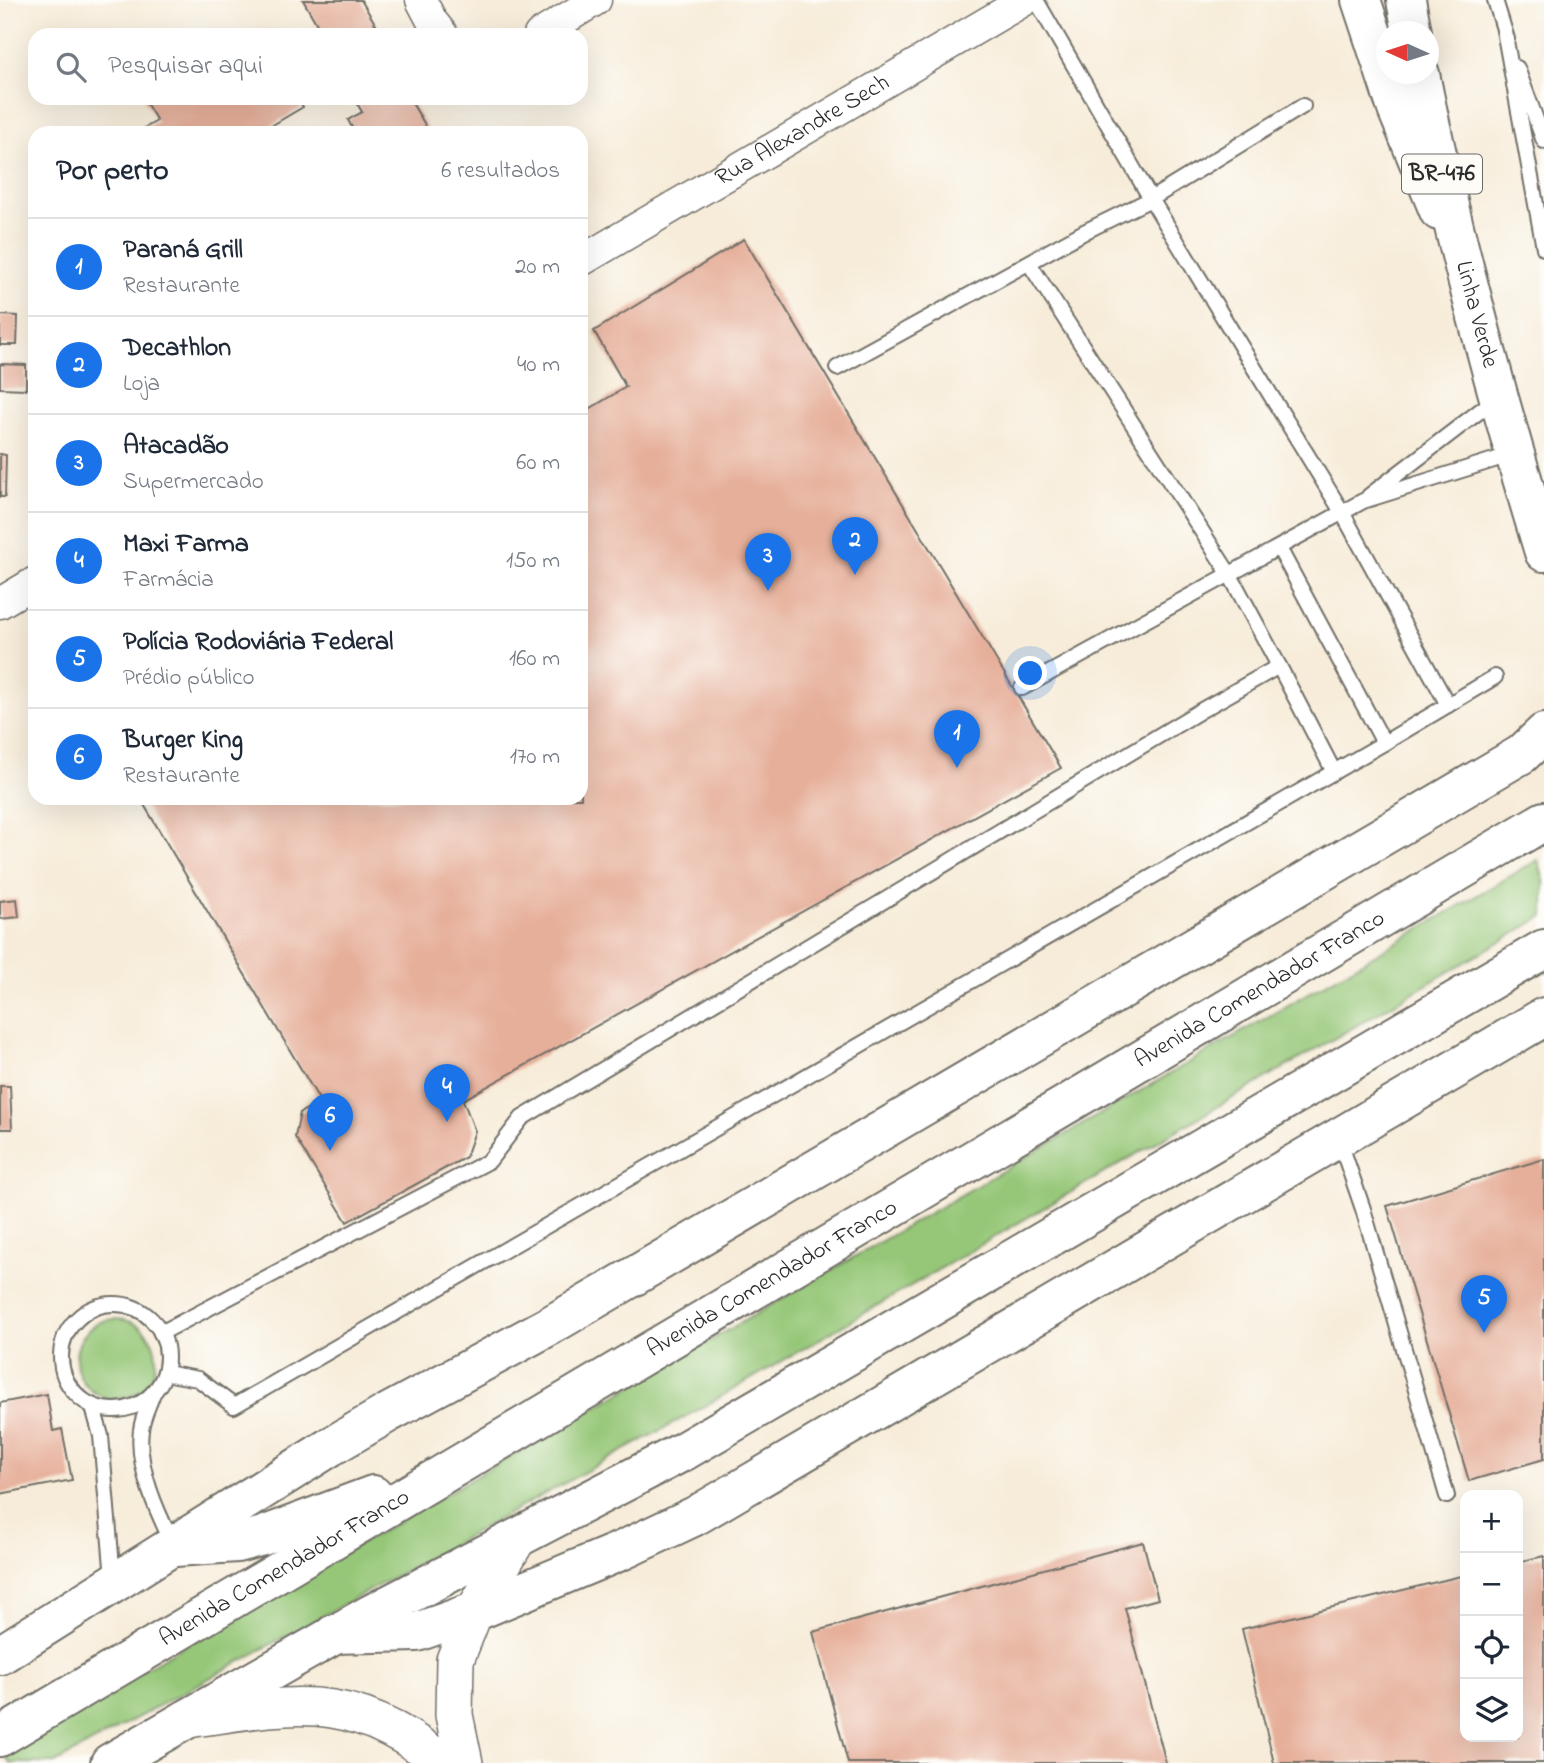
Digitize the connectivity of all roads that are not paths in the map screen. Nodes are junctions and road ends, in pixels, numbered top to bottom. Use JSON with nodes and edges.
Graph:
{"nodes":[{"id":1,"x":421,"y":0,"type":"edge"},
{"id":2,"x":596,"y":0,"type":"edge"},
{"id":3,"x":1025,"y":0,"type":"edge"},
{"id":4,"x":1036,"y":0,"type":"edge"},
{"id":5,"x":1362,"y":0,"type":"edge"},
{"id":6,"x":1406,"y":0,"type":"edge"},
{"id":7,"x":1495,"y":0,"type":"edge"},
{"id":8,"x":1410,"y":21,"type":"edge"},
{"id":9,"x":438,"y":28,"type":"edge"},
{"id":10,"x":550,"y":28,"type":"edge"},
{"id":11,"x":1504,"y":30,"type":"junction"},
{"id":12,"x":1422,"y":84,"type":"edge"},
{"id":13,"x":1303,"y":106,"type":"dead end"},
{"id":14,"x":1544,"y":141,"type":"edge"},
{"id":15,"x":1151,"y":199,"type":"junction"},
{"id":16,"x":1544,"y":248,"type":"edge"},
{"id":17,"x":588,"y":257,"type":"edge"},
{"id":18,"x":1029,"y":263,"type":"junction"},
{"id":19,"x":1465,"y":274,"type":"junction"},
{"id":20,"x":837,"y":368,"type":"dead end"},
{"id":21,"x":1498,"y":397,"type":"junction"},
{"id":22,"x":1514,"y":454,"type":"junction"},
{"id":23,"x":1363,"y":501,"type":"junction"},
{"id":24,"x":1342,"y":512,"type":"junction"},
{"id":25,"x":1279,"y":548,"type":"junction"},
{"id":26,"x":1544,"y":552,"type":"edge"},
{"id":27,"x":1230,"y":575,"type":"junction"},
{"id":28,"x":28,"y":586,"type":"edge"},
{"id":29,"x":0,"y":603,"type":"edge"},
{"id":30,"x":1279,"y":666,"type":"junction"},
{"id":31,"x":1495,"y":677,"type":"dead end"},
{"id":32,"x":1022,"y":688,"type":"dead end"},
{"id":33,"x":1448,"y":705,"type":"junction"},
{"id":34,"x":1384,"y":743,"type":"junction"},
{"id":35,"x":1537,"y":750,"type":"edge"},
{"id":36,"x":1335,"y":772,"type":"junction"},
{"id":37,"x":1537,"y":825,"type":"edge"},
{"id":38,"x":1544,"y":949,"type":"edge"},
{"id":39,"x":1544,"y":1017,"type":"edge"},
{"id":40,"x":1338,"y":1138,"type":"junction"},
{"id":41,"x":161,"y":1333,"type":"junction"},
{"id":42,"x":165,"y":1373,"type":"junction"},
{"id":43,"x":153,"y":1394,"type":"junction"},
{"id":44,"x":93,"y":1407,"type":"junction"},
{"id":45,"x":473,"y":1457,"type":"junction"},
{"id":46,"x":1447,"y":1496,"type":"dead end"},
{"id":47,"x":517,"y":1539,"type":"junction"},
{"id":48,"x":175,"y":1547,"type":"junction"},
{"id":49,"x":113,"y":1584,"type":"junction"},
{"id":50,"x":474,"y":1612,"type":"junction"},
{"id":51,"x":334,"y":1634,"type":"junction"},
{"id":52,"x":2,"y":1652,"type":"edge"},
{"id":53,"x":185,"y":1719,"type":"junction"},
{"id":54,"x":0,"y":1737,"type":"edge"},
{"id":55,"x":110,"y":1763,"type":"edge"},
{"id":56,"x":443,"y":1763,"type":"edge"},
{"id":57,"x":464,"y":1763,"type":"edge"}],
"edges":[{"from":1,"to":9,"type":"street"},
{"from":2,"to":10,"type":"street"},
{"from":3,"to":17,"type":"street","name":"Rua Alexandre Sech"},
{"from":4,"to":15,"type":"lane"},
{"from":5,"to":19,"type":"main road"},
{"from":6,"to":8,"type":"main road"},
{"from":7,"to":11,"type":"lane"},
{"from":11,"to":14,"type":"lane"},
{"from":11,"to":16,"type":"lane"},
{"from":12,"to":19,"type":"main road","name":"Linha Verde","number":"BR-476"},
{"from":13,"to":15,"type":"lane"},
{"from":15,"to":18,"type":"lane"},
{"from":15,"to":24,"type":"lane"},
{"from":18,"to":20,"type":"lane"},
{"from":18,"to":27,"type":"lane"},
{"from":19,"to":21,"type":"main road","name":"Linha Verde","number":"BR-476"},
{"from":21,"to":22,"type":"main road","name":"Linha Verde","number":"BR-476"},
{"from":21,"to":23,"type":"lane"},
{"from":22,"to":23,"type":"lane"},
{"from":22,"to":26,"type":"main road","name":"Linha Verde","number":"BR-476"},
{"from":23,"to":24,"type":"lane"},
{"from":24,"to":25,"type":"lane"},
{"from":24,"to":33,"type":"lane"},
{"from":25,"to":27,"type":"lane"},
{"from":25,"to":34,"type":"lane"},
{"from":27,"to":30,"type":"lane"},
{"from":27,"to":32,"type":"lane"},
{"from":28,"to":29,"type":"street"},
{"from":30,"to":36,"type":"lane"},
{"from":30,"to":41,"type":"lane"},
{"from":31,"to":33,"type":"lane"},
{"from":33,"to":34,"type":"lane"},
{"from":34,"to":36,"type":"lane"},
{"from":35,"to":48,"type":"main road"},
{"from":36,"to":42,"type":"lane"},
{"from":37,"to":45,"type":"main road","name":"Avenida Comendador Franco"},
{"from":38,"to":47,"type":"main road"},
{"from":39,"to":40,"type":"main road"},
{"from":40,"to":46,"type":"lane"},
{"from":40,"to":50,"type":"main road"},
{"from":41,"to":42,"type":"lane"},
{"from":41,"to":44,"type":"lane"},
{"from":42,"to":43,"type":"lane"},
{"from":43,"to":44,"type":"lane"},
{"from":43,"to":48,"type":"lane"},
{"from":44,"to":49,"type":"lane"},
{"from":45,"to":48,"type":"main road"},
{"from":45,"to":54,"type":"main road","name":"Avenida Comendador Franco"},
{"from":47,"to":50,"type":"street"},
{"from":47,"to":51,"type":"main road"},
{"from":48,"to":49,"type":"main road"},
{"from":49,"to":52,"type":"main road"},
{"from":50,"to":51,"type":"main road"},
{"from":50,"to":57,"type":"street"},
{"from":51,"to":53,"type":"main road"},
{"from":53,"to":55,"type":"main road"},
{"from":53,"to":56,"type":"street"}]}
